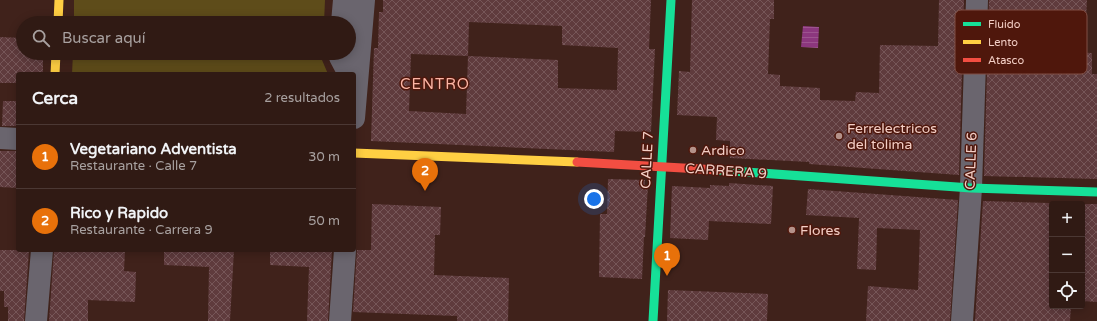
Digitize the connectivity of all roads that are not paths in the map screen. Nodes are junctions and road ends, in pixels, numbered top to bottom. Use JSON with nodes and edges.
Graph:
{"nodes":[{"id":1,"x":59,"y":0,"type":"edge"},
{"id":2,"x":344,"y":0,"type":"edge"},
{"id":3,"x":364,"y":0,"type":"edge"},
{"id":4,"x":671,"y":0,"type":"edge"},
{"id":5,"x":977,"y":0,"type":"edge"},
{"id":6,"x":977,"y":10,"type":"edge"},
{"id":7,"x":58,"y":16,"type":"edge"},
{"id":8,"x":343,"y":16,"type":"edge"},
{"id":9,"x":356,"y":59,"type":"edge"},
{"id":10,"x":56,"y":60,"type":"edge"},
{"id":11,"x":342,"y":60,"type":"edge"},
{"id":12,"x":356,"y":60,"type":"edge"},
{"id":13,"x":55,"y":72,"type":"edge"},
{"id":14,"x":348,"y":72,"type":"edge"},
{"id":15,"x":354,"y":72,"type":"edge"},
{"id":16,"x":975,"y":74,"type":"edge"},
{"id":17,"x":0,"y":138,"type":"edge"},
{"id":18,"x":16,"y":139,"type":"edge"},
{"id":19,"x":356,"y":153,"type":"edge"},
{"id":20,"x":661,"y":166,"type":"junction"},
{"id":21,"x":971,"y":188,"type":"junction"},
{"id":22,"x":1097,"y":192,"type":"edge"},
{"id":23,"x":42,"y":252,"type":"edge"},
{"id":24,"x":345,"y":252,"type":"edge"},
{"id":25,"x":36,"y":321,"type":"edge"},
{"id":26,"x":340,"y":321,"type":"edge"},
{"id":27,"x":653,"y":321,"type":"edge"},
{"id":28,"x":962,"y":321,"type":"edge"}],
"edges":[{"from":1,"to":7,"type":"main road"},
{"from":2,"to":8,"type":"street"},
{"from":3,"to":9,"type":"street"},
{"from":4,"to":20,"type":"main road","name":"CALLE 7"},
{"from":5,"to":6,"type":"street","name":"CALLE 6"},
{"from":10,"to":13,"type":"main road"},
{"from":11,"to":14,"type":"street"},
{"from":12,"to":15,"type":"street"},
{"from":16,"to":21,"type":"street","name":"CALLE 6"},
{"from":17,"to":18,"type":"street"},
{"from":19,"to":20,"type":"main road","name":"CARRERA 9"},
{"from":20,"to":21,"type":"main road","name":"CARRERA 9"},
{"from":20,"to":27,"type":"main road","name":"CALLE 7"},
{"from":21,"to":22,"type":"main road","name":"CARRERA 9"},
{"from":21,"to":28,"type":"street","name":"CALLE 6"},
{"from":23,"to":25,"type":"street"},
{"from":24,"to":26,"type":"street"}]}
